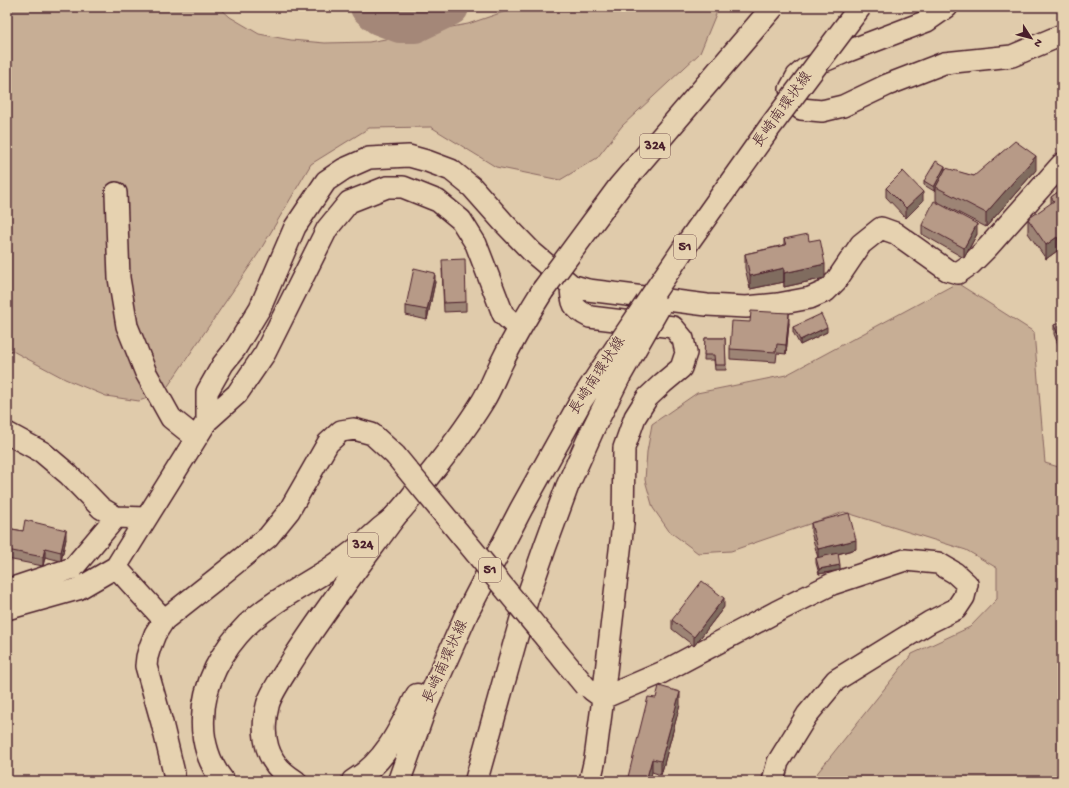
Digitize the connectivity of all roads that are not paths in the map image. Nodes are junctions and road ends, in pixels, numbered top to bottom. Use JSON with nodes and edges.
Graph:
{"nodes":[{"id":1,"x":773,"y":7,"type":"edge"},
{"id":2,"x":860,"y":7,"type":"edge"},
{"id":3,"x":947,"y":7,"type":"edge"},
{"id":4,"x":1062,"y":35,"type":"edge"},
{"id":5,"x":1062,"y":164,"type":"edge"},
{"id":6,"x":116,"y":193,"type":"dead end"},
{"id":7,"x":571,"y":285,"type":"junction"},
{"id":8,"x":519,"y":329,"type":"junction"},
{"id":9,"x":610,"y":373,"type":"junction"},
{"id":10,"x":581,"y":401,"type":"junction"},
{"id":11,"x":201,"y":429,"type":"junction"},
{"id":12,"x":7,"y":433,"type":"edge"},
{"id":13,"x":396,"y":515,"type":"junction"},
{"id":14,"x":116,"y":517,"type":"junction"},
{"id":15,"x":146,"y":518,"type":"junction"},
{"id":16,"x":116,"y":566,"type":"junction"},
{"id":17,"x":7,"y":590,"type":"edge"},
{"id":18,"x":7,"y":609,"type":"edge"},
{"id":19,"x":164,"y":620,"type":"junction"},
{"id":20,"x":603,"y":698,"type":"junction"},
{"id":21,"x":174,"y":781,"type":"edge"},
{"id":22,"x":223,"y":781,"type":"edge"},
{"id":23,"x":295,"y":781,"type":"edge"},
{"id":24,"x":353,"y":781,"type":"edge"},
{"id":25,"x":399,"y":781,"type":"edge"},
{"id":26,"x":476,"y":781,"type":"edge"},
{"id":27,"x":590,"y":781,"type":"edge"},
{"id":28,"x":773,"y":781,"type":"edge"}],
"edges":[{"from":1,"to":8,"type":"highway","number":"324","bridge":true},
{"from":2,"to":9,"type":"highway","name":"長崎南環状線","number":"51","bridge":true},
{"from":3,"to":4,"type":"street"},
{"from":5,"to":7,"type":"street"},
{"from":6,"to":11,"type":"street"},
{"from":7,"to":11,"type":"street"},
{"from":7,"to":20,"type":"street"},
{"from":8,"to":11,"type":"street"},
{"from":8,"to":13,"type":"highway","number":"324"},
{"from":9,"to":10,"type":"highway","name":"長崎南環状線","number":"51"},
{"from":9,"to":26,"type":"highway","number":"51"},
{"from":10,"to":24,"type":"highway","number":"51"},
{"from":10,"to":25,"type":"highway","name":"長崎南環状線","number":"51"},
{"from":11,"to":15,"type":"street"},
{"from":12,"to":14,"type":"street"},
{"from":13,"to":22,"type":"highway","number":"324"},
{"from":13,"to":23,"type":"highway"},
{"from":14,"to":15,"type":"street"},
{"from":14,"to":17,"type":"street"},
{"from":15,"to":16,"type":"street"},
{"from":16,"to":18,"type":"street"},
{"from":16,"to":19,"type":"street"},
{"from":19,"to":20,"type":"street","bridge":true},
{"from":19,"to":21,"type":"street"},
{"from":20,"to":27,"type":"street"},
{"from":20,"to":28,"type":"street"}]}
